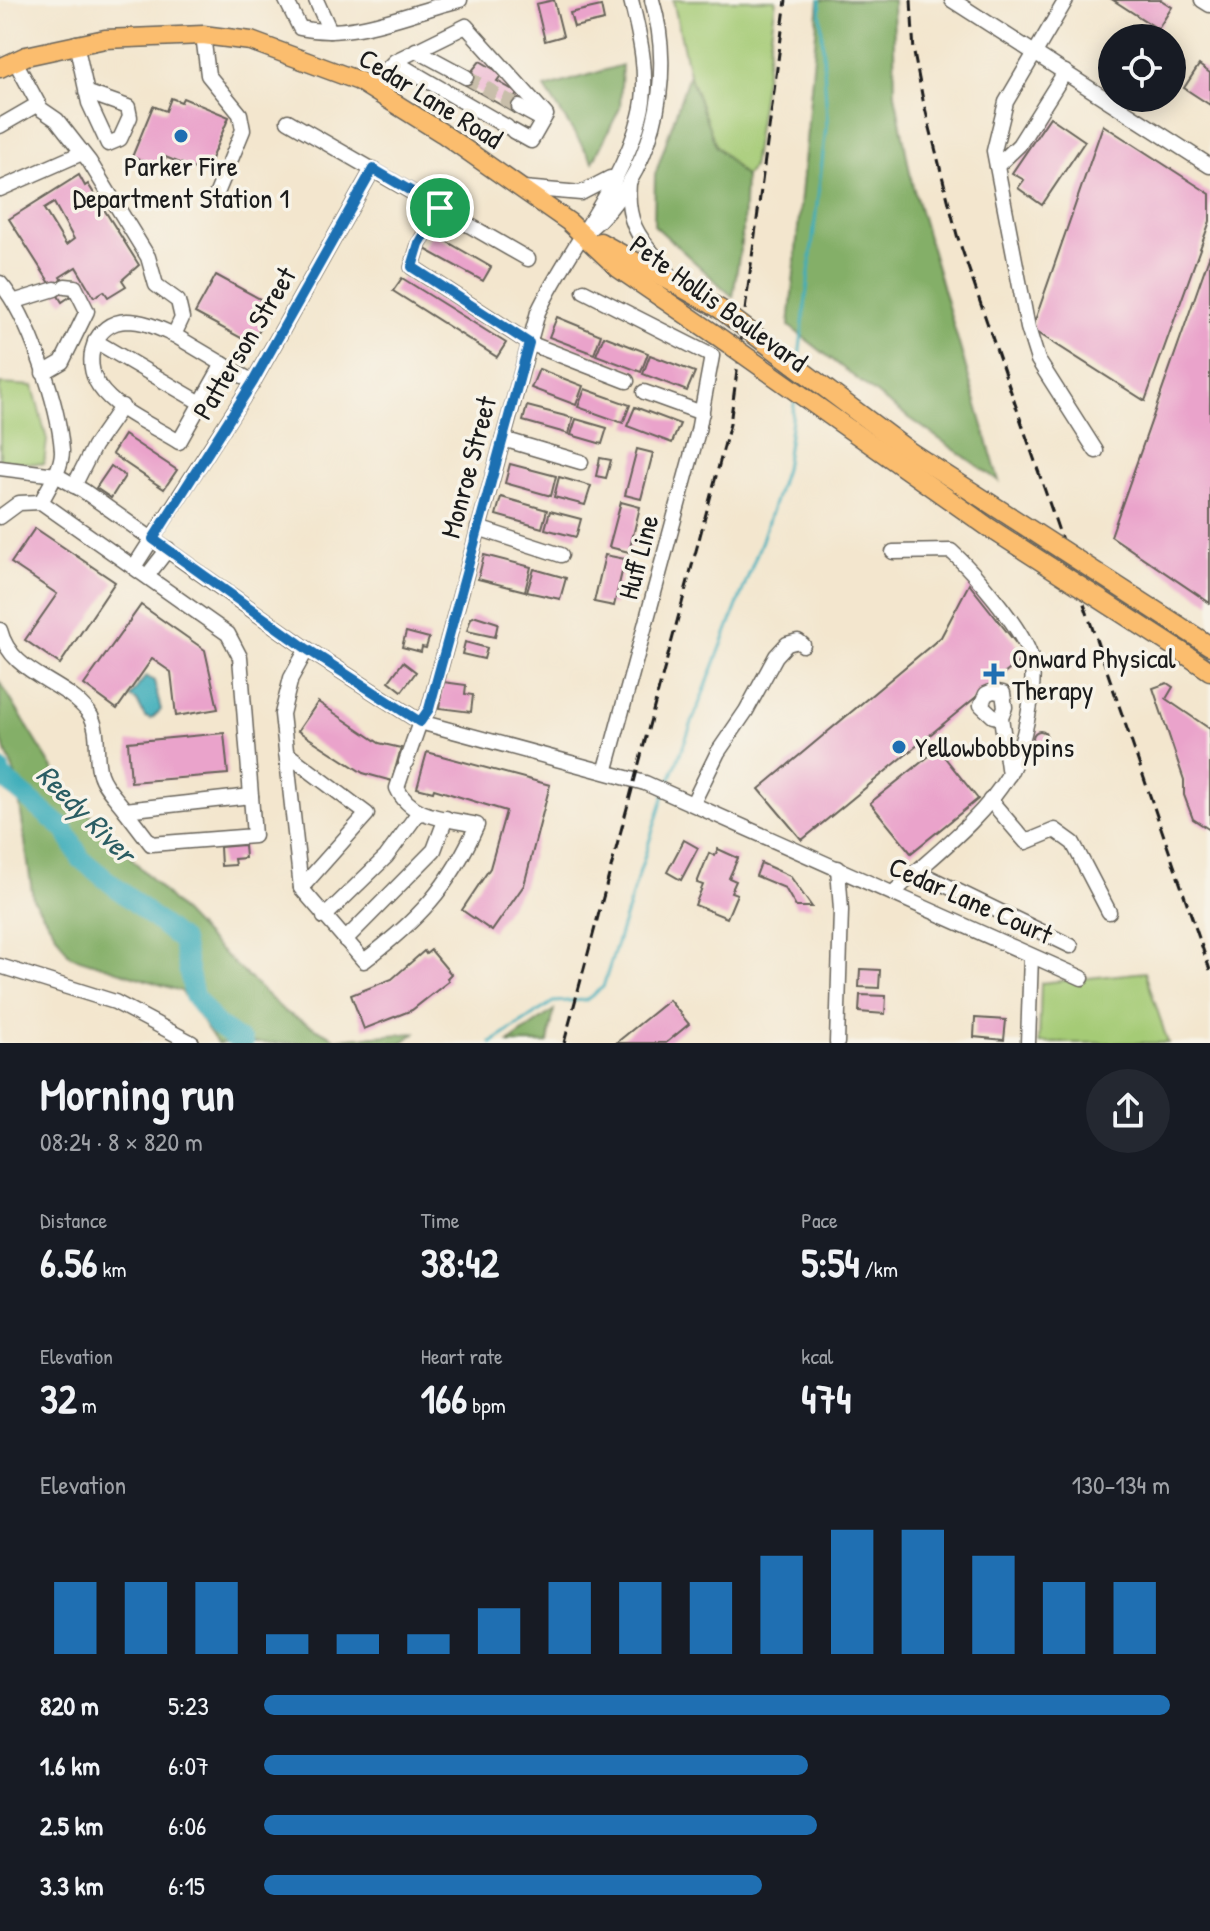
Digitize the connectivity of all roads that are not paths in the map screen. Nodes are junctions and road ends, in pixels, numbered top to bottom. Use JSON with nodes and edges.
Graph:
{"nodes":[{"id":1,"x":286,"y":0,"type":"edge"},
{"id":2,"x":316,"y":0,"type":"edge"},
{"id":3,"x":460,"y":0,"type":"edge"},
{"id":4,"x":631,"y":0,"type":"edge"},
{"id":5,"x":652,"y":0,"type":"edge"},
{"id":6,"x":952,"y":0,"type":"edge"},
{"id":7,"x":1066,"y":0,"type":"edge"},
{"id":8,"x":1202,"y":0,"type":"edge"},
{"id":9,"x":1210,"y":5,"type":"edge"},
{"id":10,"x":330,"y":31,"type":"junction"},
{"id":11,"x":203,"y":35,"type":"junction"},
{"id":12,"x":76,"y":43,"type":"junction"},
{"id":13,"x":416,"y":50,"type":"junction"},
{"id":14,"x":1032,"y":54,"type":"junction"},
{"id":15,"x":8,"y":64,"type":"edge"},
{"id":16,"x":1065,"y":72,"type":"junction"},
{"id":17,"x":466,"y":77,"type":"tunnel mouth"},
{"id":18,"x":383,"y":85,"type":"junction"},
{"id":19,"x":86,"y":92,"type":"dead end"},
{"id":20,"x":38,"y":104,"type":"junction"},
{"id":21,"x":519,"y":107,"type":"tunnel mouth"},
{"id":22,"x":543,"y":120,"type":"junction"},
{"id":23,"x":288,"y":121,"type":"dead end"},
{"id":24,"x":0,"y":126,"type":"edge"},
{"id":25,"x":82,"y":153,"type":"junction"},
{"id":26,"x":997,"y":166,"type":"junction"},
{"id":27,"x":1210,"y":166,"type":"edge"},
{"id":28,"x":373,"y":169,"type":"junction"},
{"id":29,"x":614,"y":176,"type":"junction"},
{"id":30,"x":630,"y":180,"type":"junction"},
{"id":31,"x":520,"y":187,"type":"junction"},
{"id":32,"x":0,"y":189,"type":"edge"},
{"id":33,"x":215,"y":198,"type":"dead end"},
{"id":34,"x":440,"y":208,"type":"junction"},
{"id":35,"x":584,"y":233,"type":"junction"},
{"id":36,"x":528,"y":259,"type":"dead end"},
{"id":37,"x":0,"y":283,"type":"edge"},
{"id":38,"x":678,"y":286,"type":"junction"},
{"id":39,"x":584,"y":291,"type":"dead end"},
{"id":40,"x":16,"y":301,"type":"junction"},
{"id":41,"x":174,"y":335,"type":"junction"},
{"id":42,"x":95,"y":341,"type":"junction"},
{"id":43,"x":529,"y":343,"type":"junction"},
{"id":44,"x":223,"y":364,"type":"junction"},
{"id":45,"x":43,"y":373,"type":"junction"},
{"id":46,"x":627,"y":381,"type":"dead end"},
{"id":47,"x":253,"y":382,"type":"junction"},
{"id":48,"x":644,"y":392,"type":"dead end"},
{"id":49,"x":201,"y":403,"type":"junction"},
{"id":50,"x":122,"y":406,"type":"junction"},
{"id":51,"x":702,"y":413,"type":"junction"},
{"id":52,"x":503,"y":439,"type":"junction"},
{"id":53,"x":1096,"y":451,"type":"dead end"},
{"id":54,"x":581,"y":462,"type":"dead end"},
{"id":55,"x":0,"y":468,"type":"edge"},
{"id":56,"x":56,"y":475,"type":"junction"},
{"id":57,"x":74,"y":486,"type":"junction"},
{"id":58,"x":41,"y":502,"type":"junction"},
{"id":59,"x":0,"y":517,"type":"edge"},
{"id":60,"x":478,"y":528,"type":"junction"},
{"id":61,"x":153,"y":539,"type":"junction"},
{"id":62,"x":168,"y":549,"type":"junction"},
{"id":63,"x":893,"y":552,"type":"dead end"},
{"id":64,"x":561,"y":555,"type":"dead end"},
{"id":65,"x":134,"y":567,"type":"junction"},
{"id":66,"x":147,"y":576,"type":"junction"},
{"id":67,"x":0,"y":630,"type":"edge"},
{"id":68,"x":803,"y":645,"type":"dead end"},
{"id":69,"x":1210,"y":646,"type":"edge"},
{"id":70,"x":307,"y":649,"type":"junction"},
{"id":71,"x":1210,"y":671,"type":"edge"},
{"id":72,"x":1001,"y":717,"type":"dead end"},
{"id":73,"x":420,"y":722,"type":"junction"},
{"id":74,"x":286,"y":753,"type":"junction"},
{"id":75,"x":606,"y":769,"type":"junction"},
{"id":76,"x":1009,"y":775,"type":"junction"},
{"id":77,"x":251,"y":796,"type":"junction"},
{"id":78,"x":990,"y":800,"type":"junction"},
{"id":79,"x":693,"y":803,"type":"junction"},
{"id":80,"x":125,"y":810,"type":"junction"},
{"id":81,"x":419,"y":812,"type":"junction"},
{"id":82,"x":446,"y":818,"type":"junction"},
{"id":83,"x":838,"y":868,"type":"junction"},
{"id":84,"x":916,"y":871,"type":"junction"},
{"id":85,"x":301,"y":888,"type":"junction"},
{"id":86,"x":893,"y":893,"type":"junction"},
{"id":87,"x":1109,"y":912,"type":"dead end"},
{"id":88,"x":324,"y":917,"type":"junction"},
{"id":89,"x":345,"y":940,"type":"junction"},
{"id":90,"x":1071,"y":946,"type":"dead end"},
{"id":91,"x":1031,"y":956,"type":"junction"},
{"id":92,"x":0,"y":966,"type":"edge"},
{"id":93,"x":1082,"y":978,"type":"dead end"},
{"id":94,"x":192,"y":1043,"type":"edge"},
{"id":95,"x":837,"y":1043,"type":"edge"},
{"id":96,"x":1028,"y":1043,"type":"edge"}],
"edges":[{"from":1,"to":10,"type":"street"},
{"from":2,"to":10,"type":"street"},
{"from":3,"to":10,"type":"street"},
{"from":4,"to":29,"type":"street"},
{"from":5,"to":30,"type":"street"},
{"from":6,"to":14,"type":"street"},
{"from":7,"to":14,"type":"street"},
{"from":8,"to":9,"type":"street"},
{"from":11,"to":12,"type":"main road","name":"Cedar Lane Road"},
{"from":11,"to":18,"type":"main road","name":"Cedar Lane Road"},
{"from":11,"to":33,"type":"street"},
{"from":12,"to":15,"type":"main road","name":"Cedar Lane Road"},
{"from":12,"to":19,"type":"street"},
{"from":13,"to":17,"type":"street"},
{"from":13,"to":18,"type":"street"},
{"from":13,"to":22,"type":"street"},
{"from":14,"to":16,"type":"street"},
{"from":14,"to":26,"type":"street"},
{"from":15,"to":20,"type":"street"},
{"from":16,"to":26,"type":"street"},
{"from":16,"to":27,"type":"street"},
{"from":18,"to":22,"type":"street"},
{"from":18,"to":31,"type":"main road","name":"Cedar Lane Road"},
{"from":20,"to":24,"type":"street"},
{"from":20,"to":25,"type":"street"},
{"from":21,"to":22,"type":"street"},
{"from":23,"to":28,"type":"street"},
{"from":25,"to":32,"type":"street"},
{"from":25,"to":41,"type":"street"},
{"from":26,"to":53,"type":"street"},
{"from":28,"to":34,"type":"street"},
{"from":28,"to":47,"type":"street","name":"Patterson Street"},
{"from":29,"to":31,"type":"street"},
{"from":29,"to":35,"type":"street"},
{"from":30,"to":35,"type":"street"},
{"from":30,"to":38,"type":"street"},
{"from":31,"to":35,"type":"main road","name":"Cedar Lane Road"},
{"from":34,"to":36,"type":"street"},
{"from":34,"to":43,"type":"street"},
{"from":35,"to":38,"type":"main road","name":"Pete Hollis Boulevard"},
{"from":35,"to":43,"type":"street","name":"Monroe Street"},
{"from":35,"to":71,"type":"main road","name":"Pete Hollis Boulevard","bridge":true},
{"from":37,"to":40,"type":"street"},
{"from":38,"to":69,"type":"main road","name":"Pete Hollis Boulevard","bridge":true},
{"from":39,"to":51,"type":"street","name":"Huff Line"},
{"from":40,"to":45,"type":"street"},
{"from":40,"to":45,"type":"street"},
{"from":41,"to":42,"type":"street"},
{"from":41,"to":44,"type":"street"},
{"from":42,"to":49,"type":"street"},
{"from":42,"to":50,"type":"street"},
{"from":43,"to":46,"type":"street"},
{"from":43,"to":52,"type":"street","name":"Monroe Street"},
{"from":44,"to":47,"type":"street"},
{"from":44,"to":49,"type":"street"},
{"from":45,"to":56,"type":"street"},
{"from":47,"to":61,"type":"street","name":"Patterson Street"},
{"from":48,"to":51,"type":"street"},
{"from":49,"to":50,"type":"street"},
{"from":50,"to":57,"type":"street"},
{"from":51,"to":75,"type":"street","name":"Huff Line"},
{"from":52,"to":54,"type":"street"},
{"from":52,"to":60,"type":"street","name":"Monroe Street"},
{"from":55,"to":56,"type":"street"},
{"from":56,"to":57,"type":"street","name":"Cedar Lane Court"},
{"from":56,"to":58,"type":"street"},
{"from":57,"to":61,"type":"street","name":"Cedar Lane Court"},
{"from":58,"to":59,"type":"street"},
{"from":58,"to":65,"type":"street"},
{"from":60,"to":64,"type":"street"},
{"from":60,"to":73,"type":"street","name":"Monroe Street"},
{"from":61,"to":62,"type":"street","name":"Cedar Lane Court"},
{"from":61,"to":65,"type":"street","name":"Patterson Street"},
{"from":62,"to":66,"type":"street"},
{"from":62,"to":70,"type":"street","name":"Cedar Lane Court"},
{"from":63,"to":76,"type":"street"},
{"from":65,"to":66,"type":"street"},
{"from":66,"to":77,"type":"street"},
{"from":67,"to":80,"type":"street"},
{"from":68,"to":79,"type":"street"},
{"from":70,"to":73,"type":"street","name":"Cedar Lane Court"},
{"from":70,"to":74,"type":"street"},
{"from":72,"to":76,"type":"street"},
{"from":73,"to":75,"type":"street","name":"Cedar Lane Court"},
{"from":73,"to":81,"type":"street","name":"Monroe Street"},
{"from":74,"to":85,"type":"street"},
{"from":74,"to":85,"type":"street"},
{"from":75,"to":79,"type":"street","name":"Cedar Lane Court"},
{"from":76,"to":78,"type":"street"},
{"from":77,"to":80,"type":"street"},
{"from":77,"to":80,"type":"street"},
{"from":78,"to":84,"type":"street"},
{"from":78,"to":87,"type":"street"},
{"from":79,"to":83,"type":"street","name":"Cedar Lane Court"},
{"from":81,"to":82,"type":"street"},
{"from":81,"to":88,"type":"street"},
{"from":82,"to":89,"type":"street"},
{"from":82,"to":89,"type":"street"},
{"from":83,"to":86,"type":"street","name":"Cedar Lane Court"},
{"from":83,"to":95,"type":"street"},
{"from":84,"to":86,"type":"street"},
{"from":84,"to":90,"type":"street"},
{"from":85,"to":88,"type":"street"},
{"from":86,"to":91,"type":"street","name":"Cedar Lane Court"},
{"from":88,"to":89,"type":"street"},
{"from":91,"to":93,"type":"street","name":"Cedar Lane Court"},
{"from":91,"to":96,"type":"street"},
{"from":92,"to":94,"type":"street"}]}
